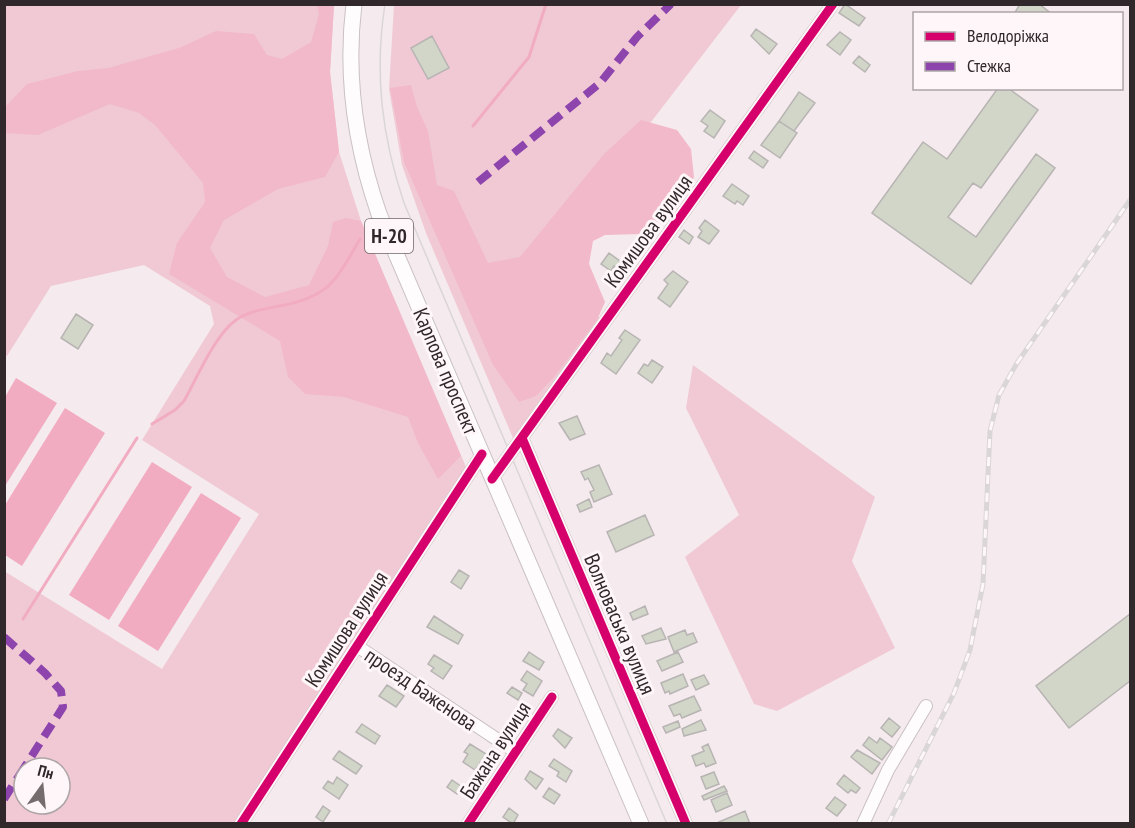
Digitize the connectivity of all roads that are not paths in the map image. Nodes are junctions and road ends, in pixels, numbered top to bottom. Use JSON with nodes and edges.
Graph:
{"nodes":[{"id":1,"x":354,"y":4,"type":"edge"},
{"id":2,"x":833,"y":4,"type":"edge"},
{"id":3,"x":522,"y":438,"type":"junction"},
{"id":4,"x":482,"y":454,"type":"junction"},
{"id":5,"x":492,"y":479,"type":"junction"},
{"id":6,"x":357,"y":646,"type":"junction"},
{"id":7,"x":552,"y":697,"type":"dead end"},
{"id":8,"x":926,"y":706,"type":"dead end"},
{"id":9,"x":516,"y":752,"type":"junction"},
{"id":10,"x":241,"y":824,"type":"edge"},
{"id":11,"x":468,"y":824,"type":"edge"},
{"id":12,"x":641,"y":824,"type":"edge"},
{"id":13,"x":686,"y":824,"type":"edge"},
{"id":14,"x":863,"y":824,"type":"edge"}],
"edges":[{"from":1,"to":4,"type":"main road","name":"Карпова проспект","number":"Н-20"},
{"from":2,"to":3,"type":"street","name":"Комишова вулиця"},
{"from":3,"to":5,"type":"street","name":"Комишова вулиця"},
{"from":3,"to":13,"type":"street","name":"Волноваська вулиця"},
{"from":4,"to":5,"type":"main road","name":"Карпова проспект","number":"Н-20"},
{"from":4,"to":6,"type":"street","name":"Комишова вулиця"},
{"from":5,"to":12,"type":"main road","name":"Карпова проспект","number":"Н-20"},
{"from":6,"to":9,"type":"street","name":"проезд Баженова"},
{"from":6,"to":10,"type":"street","name":"Комишова вулиця"},
{"from":7,"to":9,"type":"street","name":"Бажана вулиця"},
{"from":8,"to":14,"type":"street"},
{"from":9,"to":11,"type":"street","name":"Бажана вулиця"}]}
